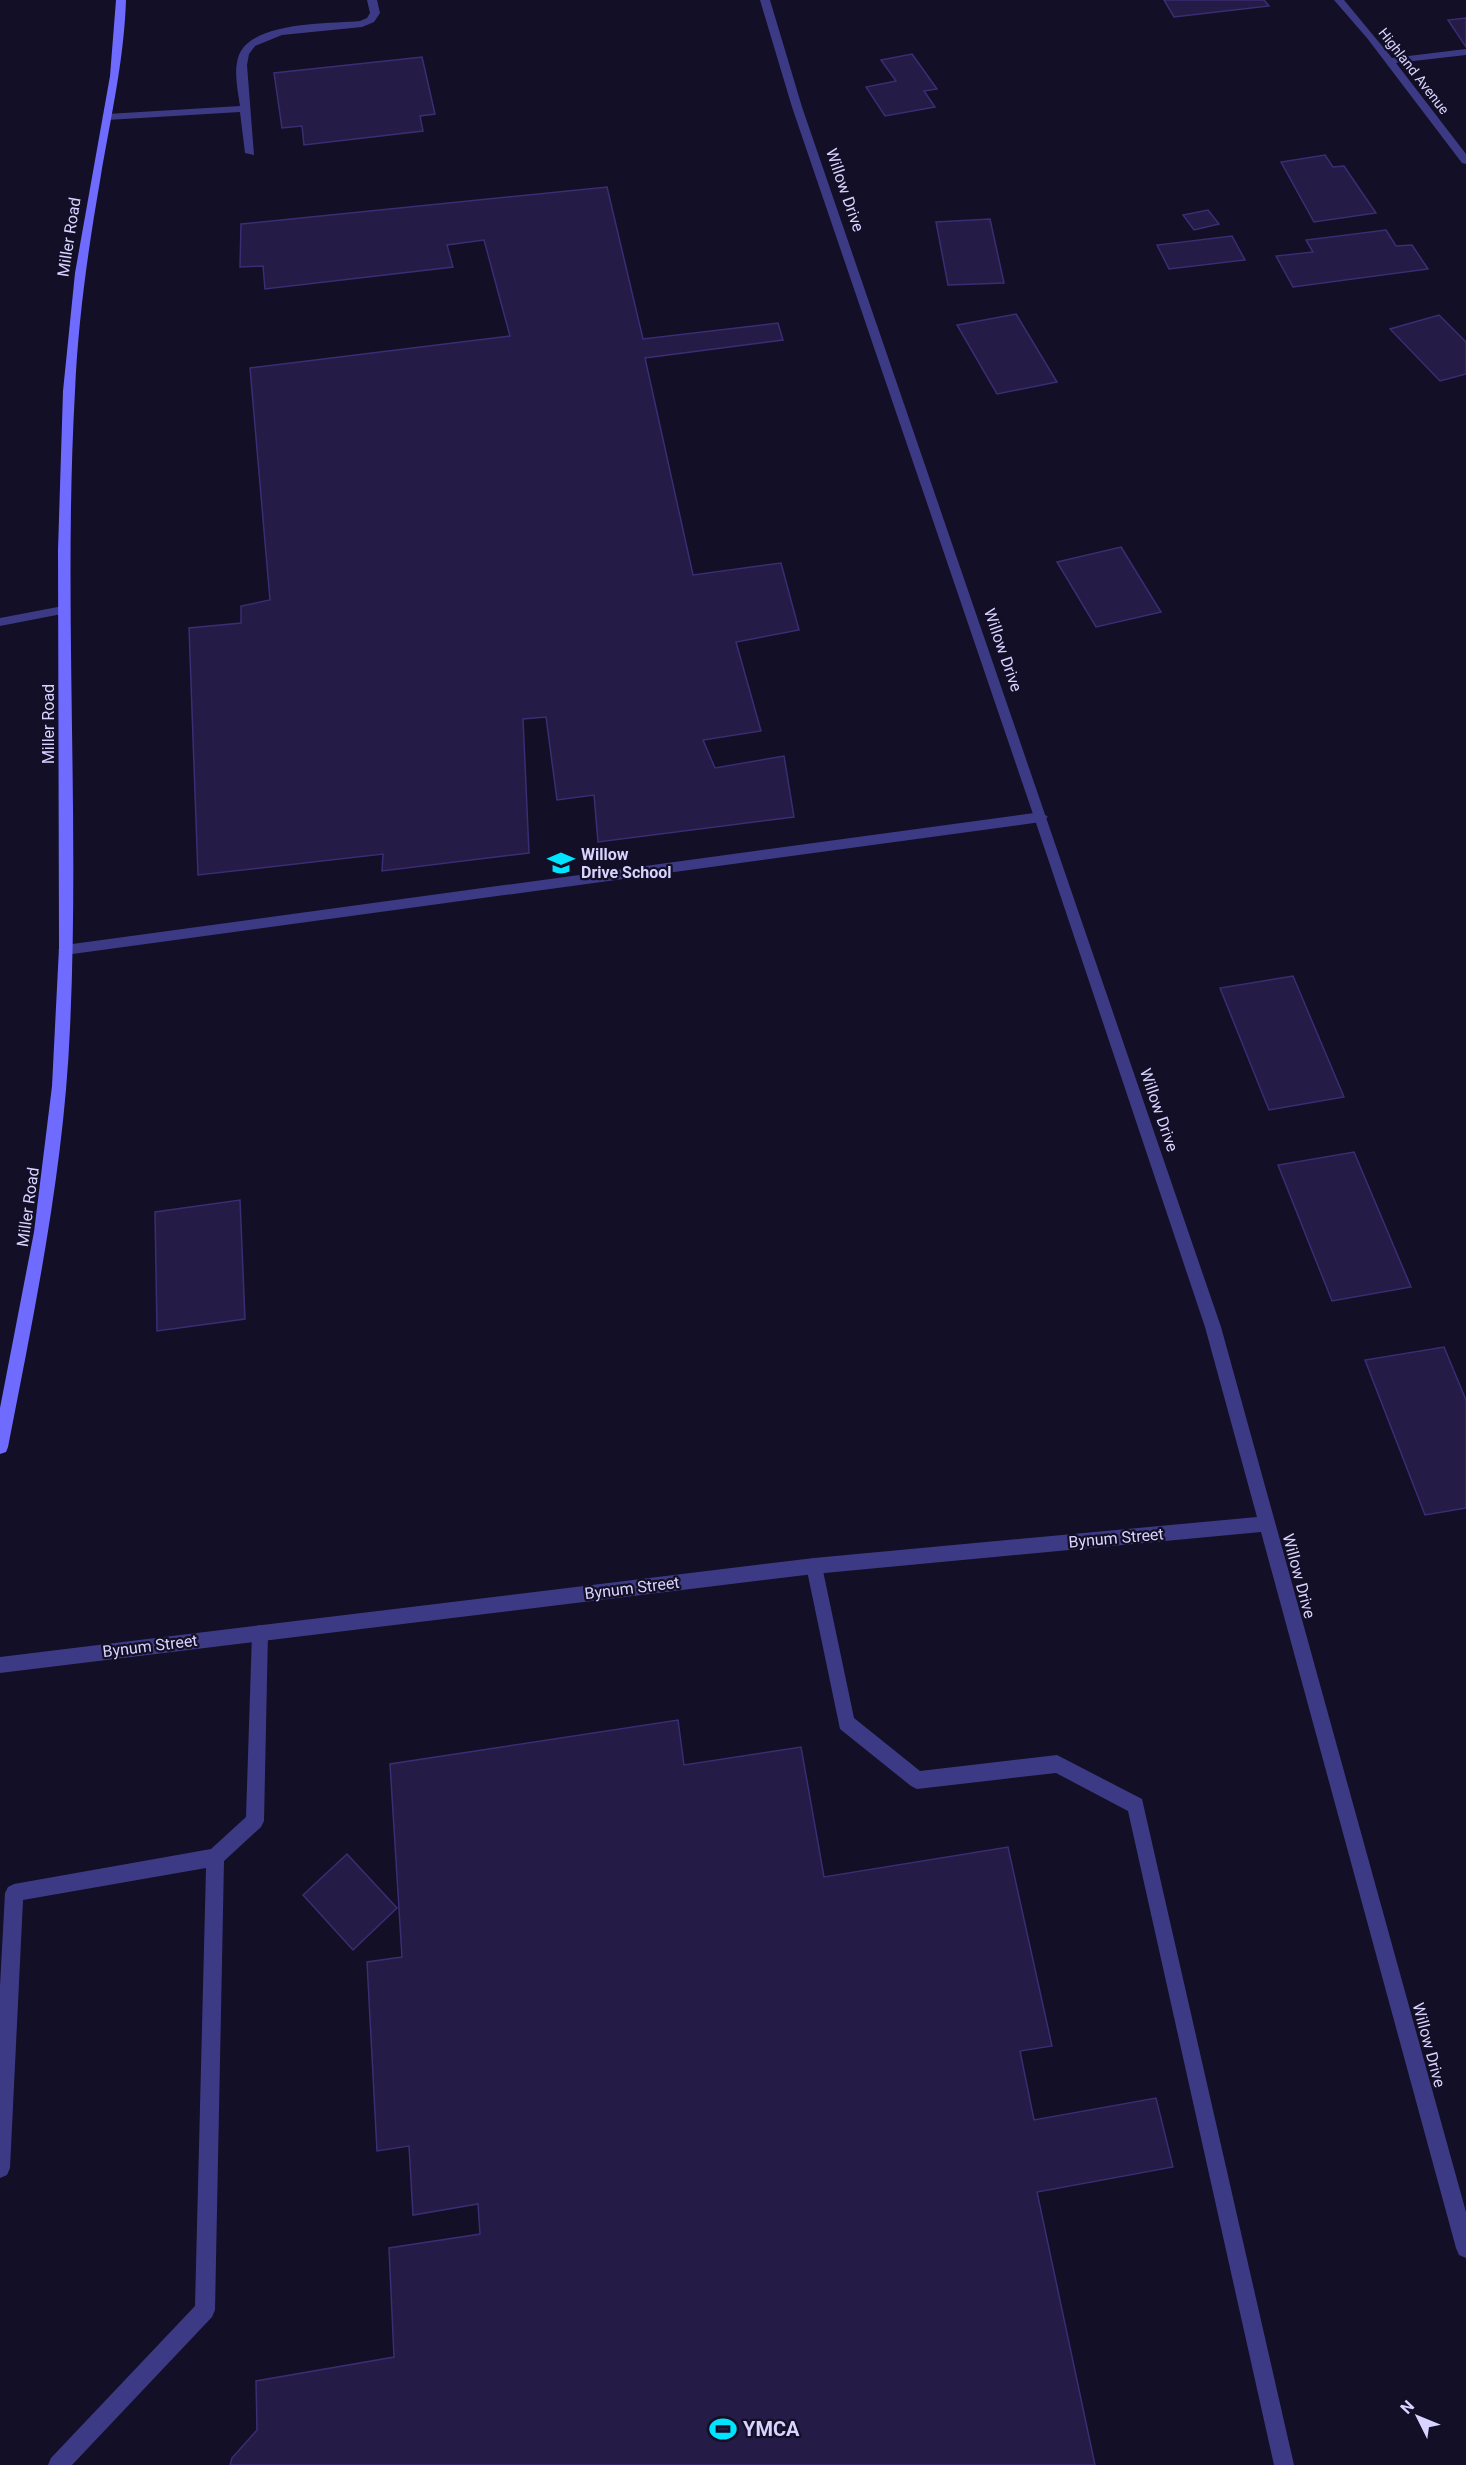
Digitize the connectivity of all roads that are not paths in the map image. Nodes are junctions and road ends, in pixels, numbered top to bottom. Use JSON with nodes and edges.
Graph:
{"nodes":[{"id":1,"x":121,"y":0,"type":"edge"},
{"id":2,"x":372,"y":0,"type":"edge"},
{"id":3,"x":765,"y":0,"type":"edge"},
{"id":4,"x":1339,"y":0,"type":"edge"},
{"id":5,"x":1466,"y":52,"type":"edge"},
{"id":6,"x":1389,"y":61,"type":"junction"},
{"id":7,"x":244,"y":109,"type":"junction"},
{"id":8,"x":107,"y":117,"type":"junction"},
{"id":9,"x":250,"y":153,"type":"dead end"},
{"id":10,"x":1466,"y":161,"type":"edge"},
{"id":11,"x":63,"y":610,"type":"junction"},
{"id":12,"x":0,"y":621,"type":"edge"},
{"id":13,"x":1041,"y":817,"type":"junction"},
{"id":14,"x":65,"y":950,"type":"junction"},
{"id":15,"x":0,"y":1447,"type":"edge"},
{"id":16,"x":1266,"y":1524,"type":"junction"},
{"id":17,"x":814,"y":1566,"type":"junction"},
{"id":18,"x":260,"y":1633,"type":"junction"},
{"id":19,"x":0,"y":1665,"type":"edge"},
{"id":20,"x":215,"y":1857,"type":"junction"},
{"id":21,"x":0,"y":2168,"type":"edge"},
{"id":22,"x":1466,"y":2248,"type":"edge"},
{"id":23,"x":58,"y":2465,"type":"edge"},
{"id":24,"x":1284,"y":2465,"type":"edge"}],
"edges":[{"from":1,"to":8,"type":"main road","name":"Miller Road"},
{"from":2,"to":7,"type":"street"},
{"from":3,"to":13,"type":"street","name":"Willow Drive"},
{"from":4,"to":6,"type":"street","name":"Highland Avenue"},
{"from":5,"to":6,"type":"street"},
{"from":6,"to":10,"type":"street","name":"Highland Avenue"},
{"from":7,"to":8,"type":"street"},
{"from":7,"to":9,"type":"street"},
{"from":8,"to":11,"type":"main road","name":"Miller Road"},
{"from":11,"to":12,"type":"street"},
{"from":11,"to":14,"type":"main road","name":"Miller Road"},
{"from":13,"to":14,"type":"street"},
{"from":13,"to":16,"type":"street","name":"Willow Drive"},
{"from":14,"to":15,"type":"main road","name":"Miller Road"},
{"from":16,"to":17,"type":"street","name":"Bynum Street"},
{"from":16,"to":22,"type":"street","name":"Willow Drive"},
{"from":17,"to":18,"type":"street","name":"Bynum Street"},
{"from":17,"to":24,"type":"street"},
{"from":18,"to":19,"type":"street","name":"Bynum Street"},
{"from":18,"to":20,"type":"street"},
{"from":20,"to":21,"type":"street"},
{"from":20,"to":23,"type":"street"}]}
